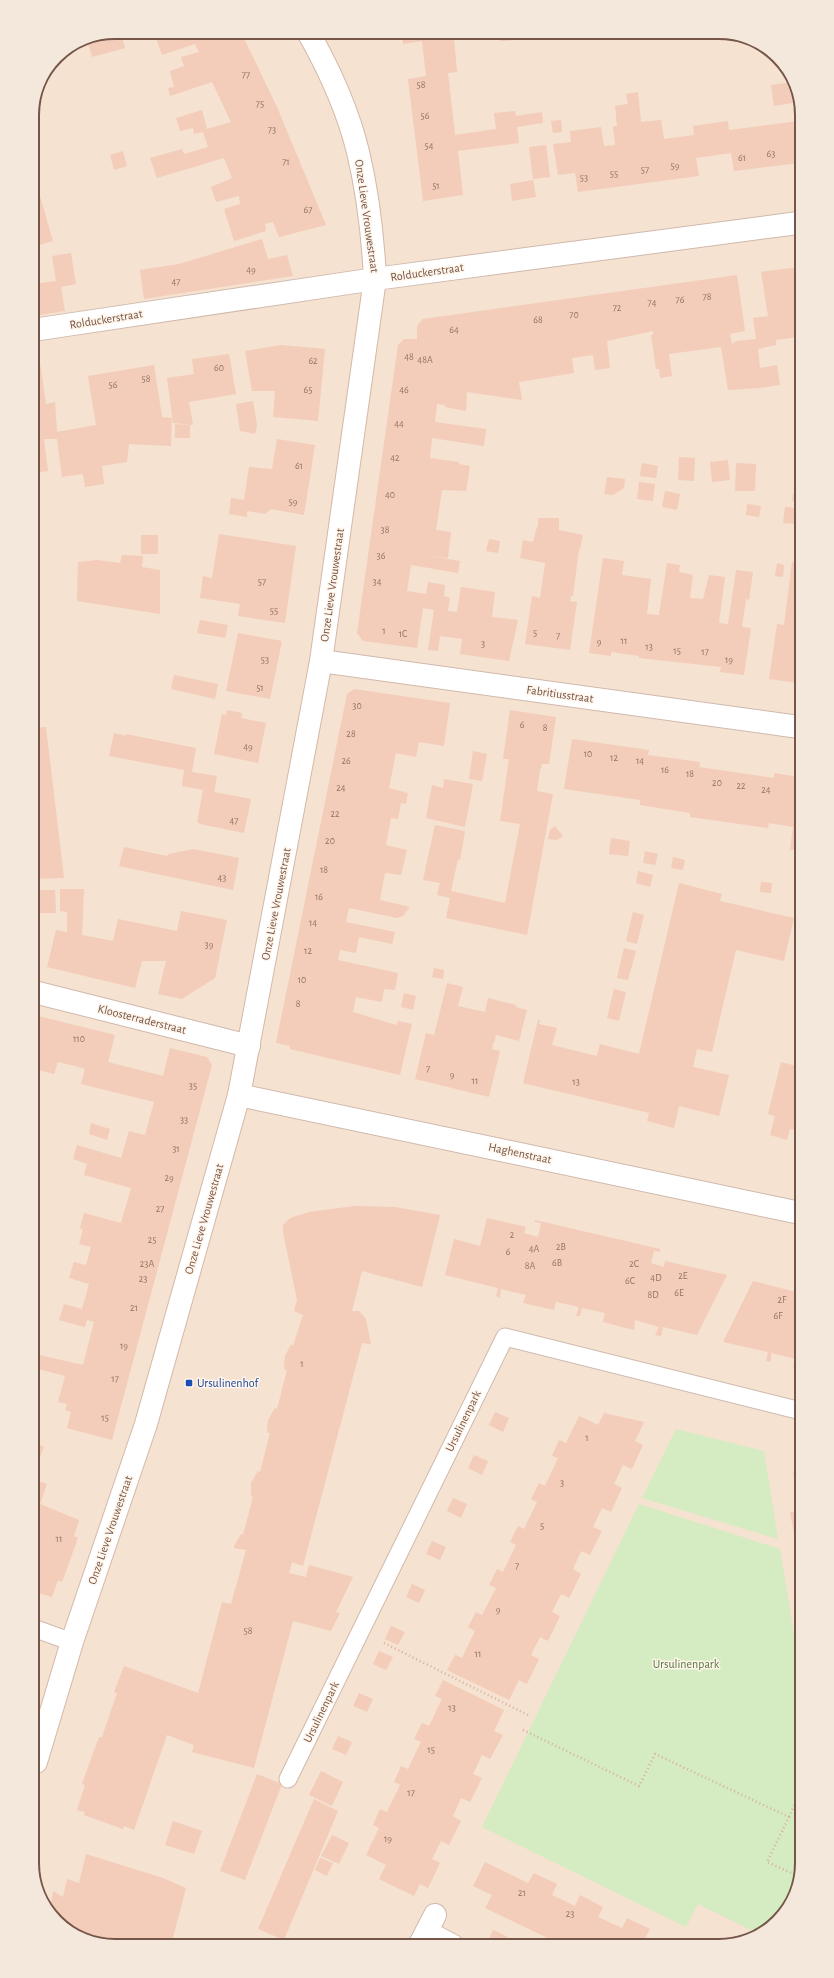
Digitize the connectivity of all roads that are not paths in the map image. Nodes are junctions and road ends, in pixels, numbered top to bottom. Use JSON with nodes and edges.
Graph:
{"nodes":[{"id":1,"x":312,"y":39,"type":"edge"},
{"id":2,"x":795,"y":223,"type":"edge"},
{"id":3,"x":376,"y":279,"type":"junction"},
{"id":4,"x":39,"y":329,"type":"edge"},
{"id":5,"x":321,"y":661,"type":"junction"},
{"id":6,"x":795,"y":726,"type":"edge"},
{"id":7,"x":39,"y":993,"type":"edge"},
{"id":8,"x":249,"y":1046,"type":"junction"},
{"id":9,"x":239,"y":1095,"type":"junction"},
{"id":10,"x":795,"y":1212,"type":"edge"},
{"id":11,"x":795,"y":1410,"type":"edge"},
{"id":12,"x":39,"y":1630,"type":"edge"},
{"id":13,"x":72,"y":1642,"type":"junction"},
{"id":14,"x":39,"y":1752,"type":"edge"},
{"id":15,"x":288,"y":1779,"type":"dead end"},
{"id":16,"x":427,"y":1929,"type":"edge"},
{"id":17,"x":446,"y":1939,"type":"edge"}],
"edges":[{"from":1,"to":3,"type":"street","name":"Onze Lieve Vrouwestraat"},
{"from":2,"to":3,"type":"street","name":"Rolduckerstraat"},
{"from":3,"to":4,"type":"street","name":"Rolduckerstraat"},
{"from":3,"to":5,"type":"street","name":"Onze Lieve Vrouwestraat"},
{"from":5,"to":6,"type":"street","name":"Fabritiusstraat"},
{"from":5,"to":8,"type":"street","name":"Onze Lieve Vrouwestraat"},
{"from":7,"to":8,"type":"street","name":"Kloosterraderstraat"},
{"from":8,"to":9,"type":"street","name":"Onze Lieve Vrouwestraat"},
{"from":9,"to":10,"type":"street","name":"Haghenstraat"},
{"from":9,"to":13,"type":"street","name":"Onze Lieve Vrouwestraat"},
{"from":11,"to":15,"type":"lane","name":"Ursulinenpark"},
{"from":12,"to":13,"type":"lane"},
{"from":13,"to":14,"type":"street","name":"Onze Lieve Vrouwestraat"},
{"from":16,"to":17,"type":"lane"}]}
